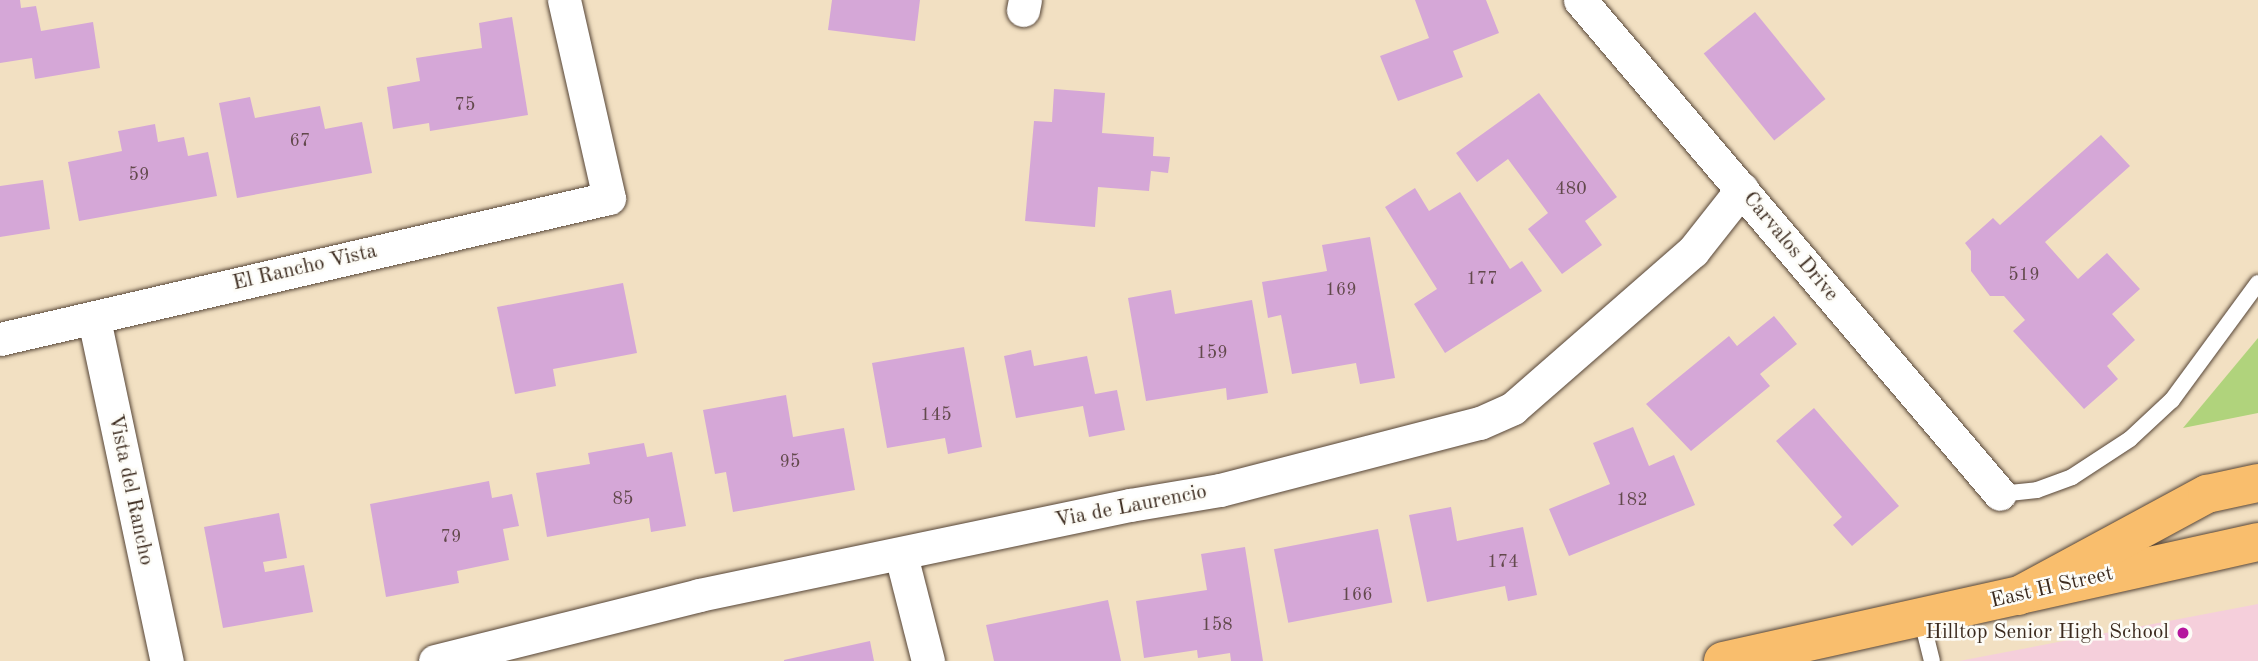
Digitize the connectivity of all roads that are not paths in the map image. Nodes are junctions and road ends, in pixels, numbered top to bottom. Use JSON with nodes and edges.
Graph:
{"nodes":[{"id":1,"x":564,"y":0,"type":"edge"},
{"id":2,"x":1580,"y":0,"type":"edge"},
{"id":3,"x":1742,"y":189,"type":"junction"},
{"id":4,"x":2258,"y":283,"type":"edge"},
{"id":5,"x":94,"y":318,"type":"junction"},
{"id":6,"x":0,"y":339,"type":"edge"},
{"id":7,"x":2258,"y":483,"type":"edge"},
{"id":8,"x":2000,"y":494,"type":"joint"},
{"id":9,"x":2258,"y":542,"type":"edge"},
{"id":10,"x":901,"y":555,"type":"junction"},
{"id":11,"x":2018,"y":596,"type":"junction"},
{"id":12,"x":1921,"y":617,"type":"junction"},
{"id":13,"x":167,"y":661,"type":"edge"},
{"id":14,"x":435,"y":661,"type":"edge"},
{"id":15,"x":928,"y":661,"type":"edge"},
{"id":16,"x":1723,"y":661,"type":"edge"},
{"id":17,"x":1932,"y":661,"type":"edge"}],
"edges":[{"from":1,"to":5,"type":"street","name":"El Rancho Vista"},
{"from":2,"to":3,"type":"street","name":"Carvalos Drive"},
{"from":3,"to":8,"type":"street","name":"Carvalos Drive"},
{"from":3,"to":10,"type":"street","name":"Via de Laurencio"},
{"from":4,"to":8,"type":"lane"},
{"from":5,"to":6,"type":"street","name":"El Rancho Vista"},
{"from":5,"to":13,"type":"street","name":"Vista del Rancho"},
{"from":7,"to":11,"type":"main road"},
{"from":9,"to":11,"type":"main road","name":"East H Street"},
{"from":10,"to":14,"type":"street","name":"Via de Laurencio"},
{"from":10,"to":15,"type":"street"},
{"from":11,"to":12,"type":"main road","name":"East H Street"},
{"from":12,"to":16,"type":"main road","name":"East H Street"},
{"from":12,"to":17,"type":"lane"}]}
